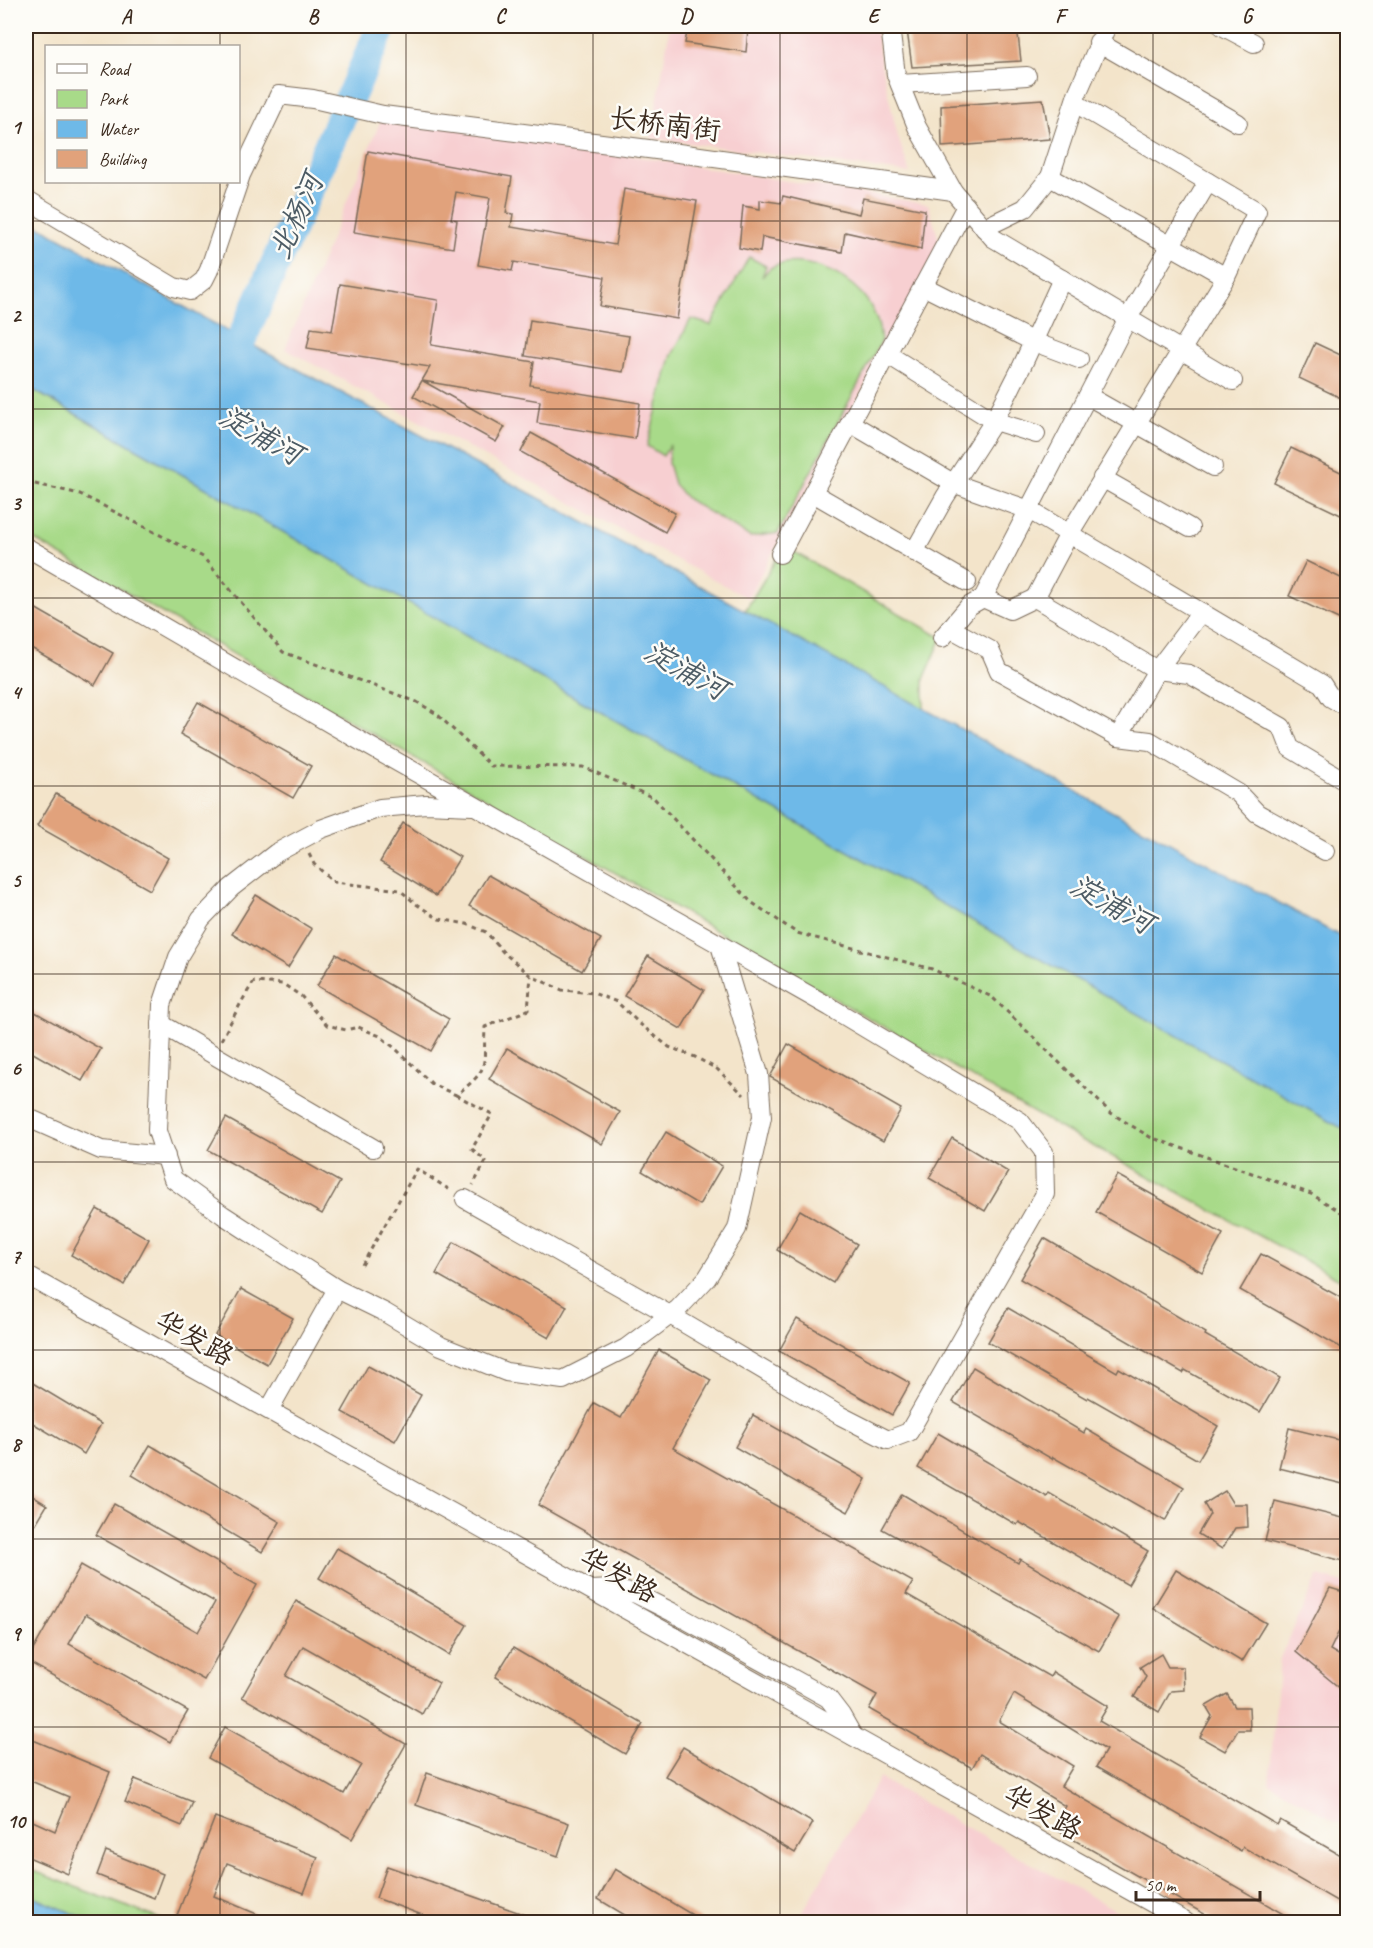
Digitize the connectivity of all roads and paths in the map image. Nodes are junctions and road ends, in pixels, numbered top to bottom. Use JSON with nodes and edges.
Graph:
{"nodes":[{"id":1,"x":890,"y":26,"type":"edge"},
{"id":2,"x":1107,"y":26,"type":"edge"},
{"id":3,"x":1222,"y":26,"type":"edge"},
{"id":4,"x":1098,"y":42,"type":"junction"},
{"id":5,"x":1254,"y":43,"type":"dead end"},
{"id":6,"x":1027,"y":76,"type":"dead end"},
{"id":7,"x":900,"y":84,"type":"junction"},
{"id":8,"x":1075,"y":103,"type":"junction"},
{"id":9,"x":1238,"y":123,"type":"dead end"},
{"id":10,"x":1050,"y":177,"type":"junction"},
{"id":11,"x":240,"y":181,"type":"edge"},
{"id":12,"x":1208,"y":182,"type":"junction"},
{"id":13,"x":239,"y":183,"type":"edge"},
{"id":14,"x":953,"y":191,"type":"junction"},
{"id":15,"x":1340,"y":191,"type":"dead end"},
{"id":16,"x":1347,"y":196,"type":"edge"},
{"id":17,"x":26,"y":199,"type":"edge"},
{"id":18,"x":966,"y":206,"type":"junction"},
{"id":19,"x":984,"y":228,"type":"junction"},
{"id":20,"x":1170,"y":246,"type":"junction"},
{"id":21,"x":1226,"y":277,"type":"junction"},
{"id":22,"x":1062,"y":279,"type":"junction"},
{"id":23,"x":923,"y":286,"type":"junction"},
{"id":24,"x":1128,"y":318,"type":"junction"},
{"id":25,"x":1034,"y":342,"type":"junction"},
{"id":26,"x":1181,"y":350,"type":"junction"},
{"id":27,"x":887,"y":354,"type":"junction"},
{"id":28,"x":1079,"y":359,"type":"dead end"},
{"id":29,"x":1233,"y":381,"type":"dead end"},
{"id":30,"x":1088,"y":396,"type":"junction"},
{"id":31,"x":994,"y":420,"type":"junction"},
{"id":32,"x":850,"y":423,"type":"junction"},
{"id":33,"x":1136,"y":423,"type":"junction"},
{"id":34,"x":1036,"y":434,"type":"dead end"},
{"id":35,"x":1213,"y":467,"type":"dead end"},
{"id":36,"x":1102,"y":478,"type":"junction"},
{"id":37,"x":26,"y":482,"type":"edge"},
{"id":38,"x":953,"y":483,"type":"junction"},
{"id":39,"x":813,"y":493,"type":"junction"},
{"id":40,"x":1029,"y":510,"type":"junction"},
{"id":41,"x":1190,"y":528,"type":"dead end"},
{"id":42,"x":1069,"y":534,"type":"junction"},
{"id":43,"x":26,"y":548,"type":"edge"},
{"id":44,"x":914,"y":552,"type":"junction"},
{"id":45,"x":780,"y":554,"type":"dead end"},
{"id":46,"x":967,"y":582,"type":"dead end"},
{"id":47,"x":984,"y":598,"type":"junction"},
{"id":48,"x":1035,"y":598,"type":"junction"},
{"id":49,"x":1201,"y":612,"type":"junction"},
{"id":50,"x":1157,"y":670,"type":"junction"},
{"id":51,"x":1347,"y":708,"type":"edge"},
{"id":52,"x":1118,"y":736,"type":"junction"},
{"id":53,"x":1347,"y":783,"type":"edge"},
{"id":54,"x":477,"y":807,"type":"junction"},
{"id":55,"x":301,"y":840,"type":"junction"},
{"id":56,"x":1325,"y":851,"type":"dead end"},
{"id":57,"x":720,"y":945,"type":"junction"},
{"id":58,"x":531,"y":976,"type":"junction"},
{"id":59,"x":160,"y":1024,"type":"junction"},
{"id":60,"x":213,"y":1054,"type":"junction"},
{"id":61,"x":456,"y":1095,"type":"junction"},
{"id":62,"x":761,"y":1109,"type":"junction"},
{"id":63,"x":26,"y":1117,"type":"edge"},
{"id":64,"x":373,"y":1148,"type":"dead end"},
{"id":65,"x":166,"y":1156,"type":"junction"},
{"id":66,"x":465,"y":1199,"type":"junction"},
{"id":67,"x":1347,"y":1216,"type":"edge"},
{"id":68,"x":362,"y":1265,"type":"dead end"},
{"id":69,"x":26,"y":1275,"type":"edge"},
{"id":70,"x":337,"y":1289,"type":"junction"},
{"id":71,"x":670,"y":1314,"type":"junction"},
{"id":72,"x":269,"y":1410,"type":"junction"},
{"id":73,"x":1186,"y":1923,"type":"edge"}],
"edges":[{"from":1,"to":7,"type":"street"},
{"from":2,"to":4,"type":"street"},
{"from":3,"to":5,"type":"street"},
{"from":4,"to":8,"type":"street"},
{"from":4,"to":9,"type":"street"},
{"from":6,"to":7,"type":"street"},
{"from":7,"to":14,"type":"street"},
{"from":8,"to":10,"type":"street"},
{"from":8,"to":12,"type":"street"},
{"from":10,"to":19,"type":"street"},
{"from":10,"to":20,"type":"street"},
{"from":11,"to":14,"type":"street","name":"长桥南街"},
{"from":12,"to":20,"type":"street"},
{"from":12,"to":21,"type":"street"},
{"from":13,"to":17,"type":"street","name":"长桥南街"},
{"from":14,"to":18,"type":"street"},
{"from":15,"to":16,"type":"path"},
{"from":18,"to":19,"type":"street"},
{"from":18,"to":23,"type":"street"},
{"from":19,"to":22,"type":"street"},
{"from":20,"to":21,"type":"street"},
{"from":20,"to":24,"type":"street"},
{"from":21,"to":26,"type":"street"},
{"from":22,"to":24,"type":"street"},
{"from":22,"to":25,"type":"street"},
{"from":23,"to":25,"type":"street"},
{"from":23,"to":27,"type":"street"},
{"from":24,"to":26,"type":"street"},
{"from":24,"to":30,"type":"street"},
{"from":25,"to":28,"type":"street"},
{"from":25,"to":31,"type":"street"},
{"from":26,"to":29,"type":"street"},
{"from":26,"to":33,"type":"street"},
{"from":27,"to":31,"type":"street"},
{"from":27,"to":32,"type":"street"},
{"from":30,"to":33,"type":"street"},
{"from":30,"to":40,"type":"street"},
{"from":31,"to":34,"type":"street"},
{"from":31,"to":38,"type":"street"},
{"from":32,"to":38,"type":"street"},
{"from":32,"to":39,"type":"street"},
{"from":33,"to":35,"type":"street"},
{"from":33,"to":36,"type":"street"},
{"from":36,"to":41,"type":"street"},
{"from":36,"to":42,"type":"street"},
{"from":37,"to":67,"type":"path"},
{"from":38,"to":40,"type":"street"},
{"from":38,"to":44,"type":"street"},
{"from":39,"to":44,"type":"street"},
{"from":39,"to":45,"type":"street"},
{"from":40,"to":42,"type":"street"},
{"from":40,"to":47,"type":"street"},
{"from":42,"to":48,"type":"street"},
{"from":42,"to":49,"type":"street"},
{"from":43,"to":54,"type":"street"},
{"from":44,"to":46,"type":"street"},
{"from":47,"to":48,"type":"street"},
{"from":47,"to":52,"type":"street"},
{"from":48,"to":50,"type":"street"},
{"from":49,"to":50,"type":"street"},
{"from":49,"to":51,"type":"street"},
{"from":50,"to":52,"type":"street"},
{"from":50,"to":53,"type":"street"},
{"from":52,"to":56,"type":"street"},
{"from":54,"to":55,"type":"street"},
{"from":54,"to":57,"type":"street"},
{"from":55,"to":58,"type":"path"},
{"from":55,"to":59,"type":"street"},
{"from":57,"to":62,"type":"street"},
{"from":57,"to":71,"type":"street"},
{"from":58,"to":61,"type":"path"},
{"from":58,"to":62,"type":"path"},
{"from":59,"to":60,"type":"street"},
{"from":59,"to":65,"type":"street"},
{"from":60,"to":61,"type":"path"},
{"from":60,"to":64,"type":"street"},
{"from":61,"to":66,"type":"path"},
{"from":62,"to":71,"type":"street"},
{"from":63,"to":65,"type":"street"},
{"from":65,"to":70,"type":"street"},
{"from":66,"to":68,"type":"path"},
{"from":66,"to":71,"type":"street"},
{"from":69,"to":72,"type":"street","name":"华发路"},
{"from":70,"to":71,"type":"street"},
{"from":70,"to":72,"type":"street"},
{"from":72,"to":73,"type":"street","name":"华发路"}]}
